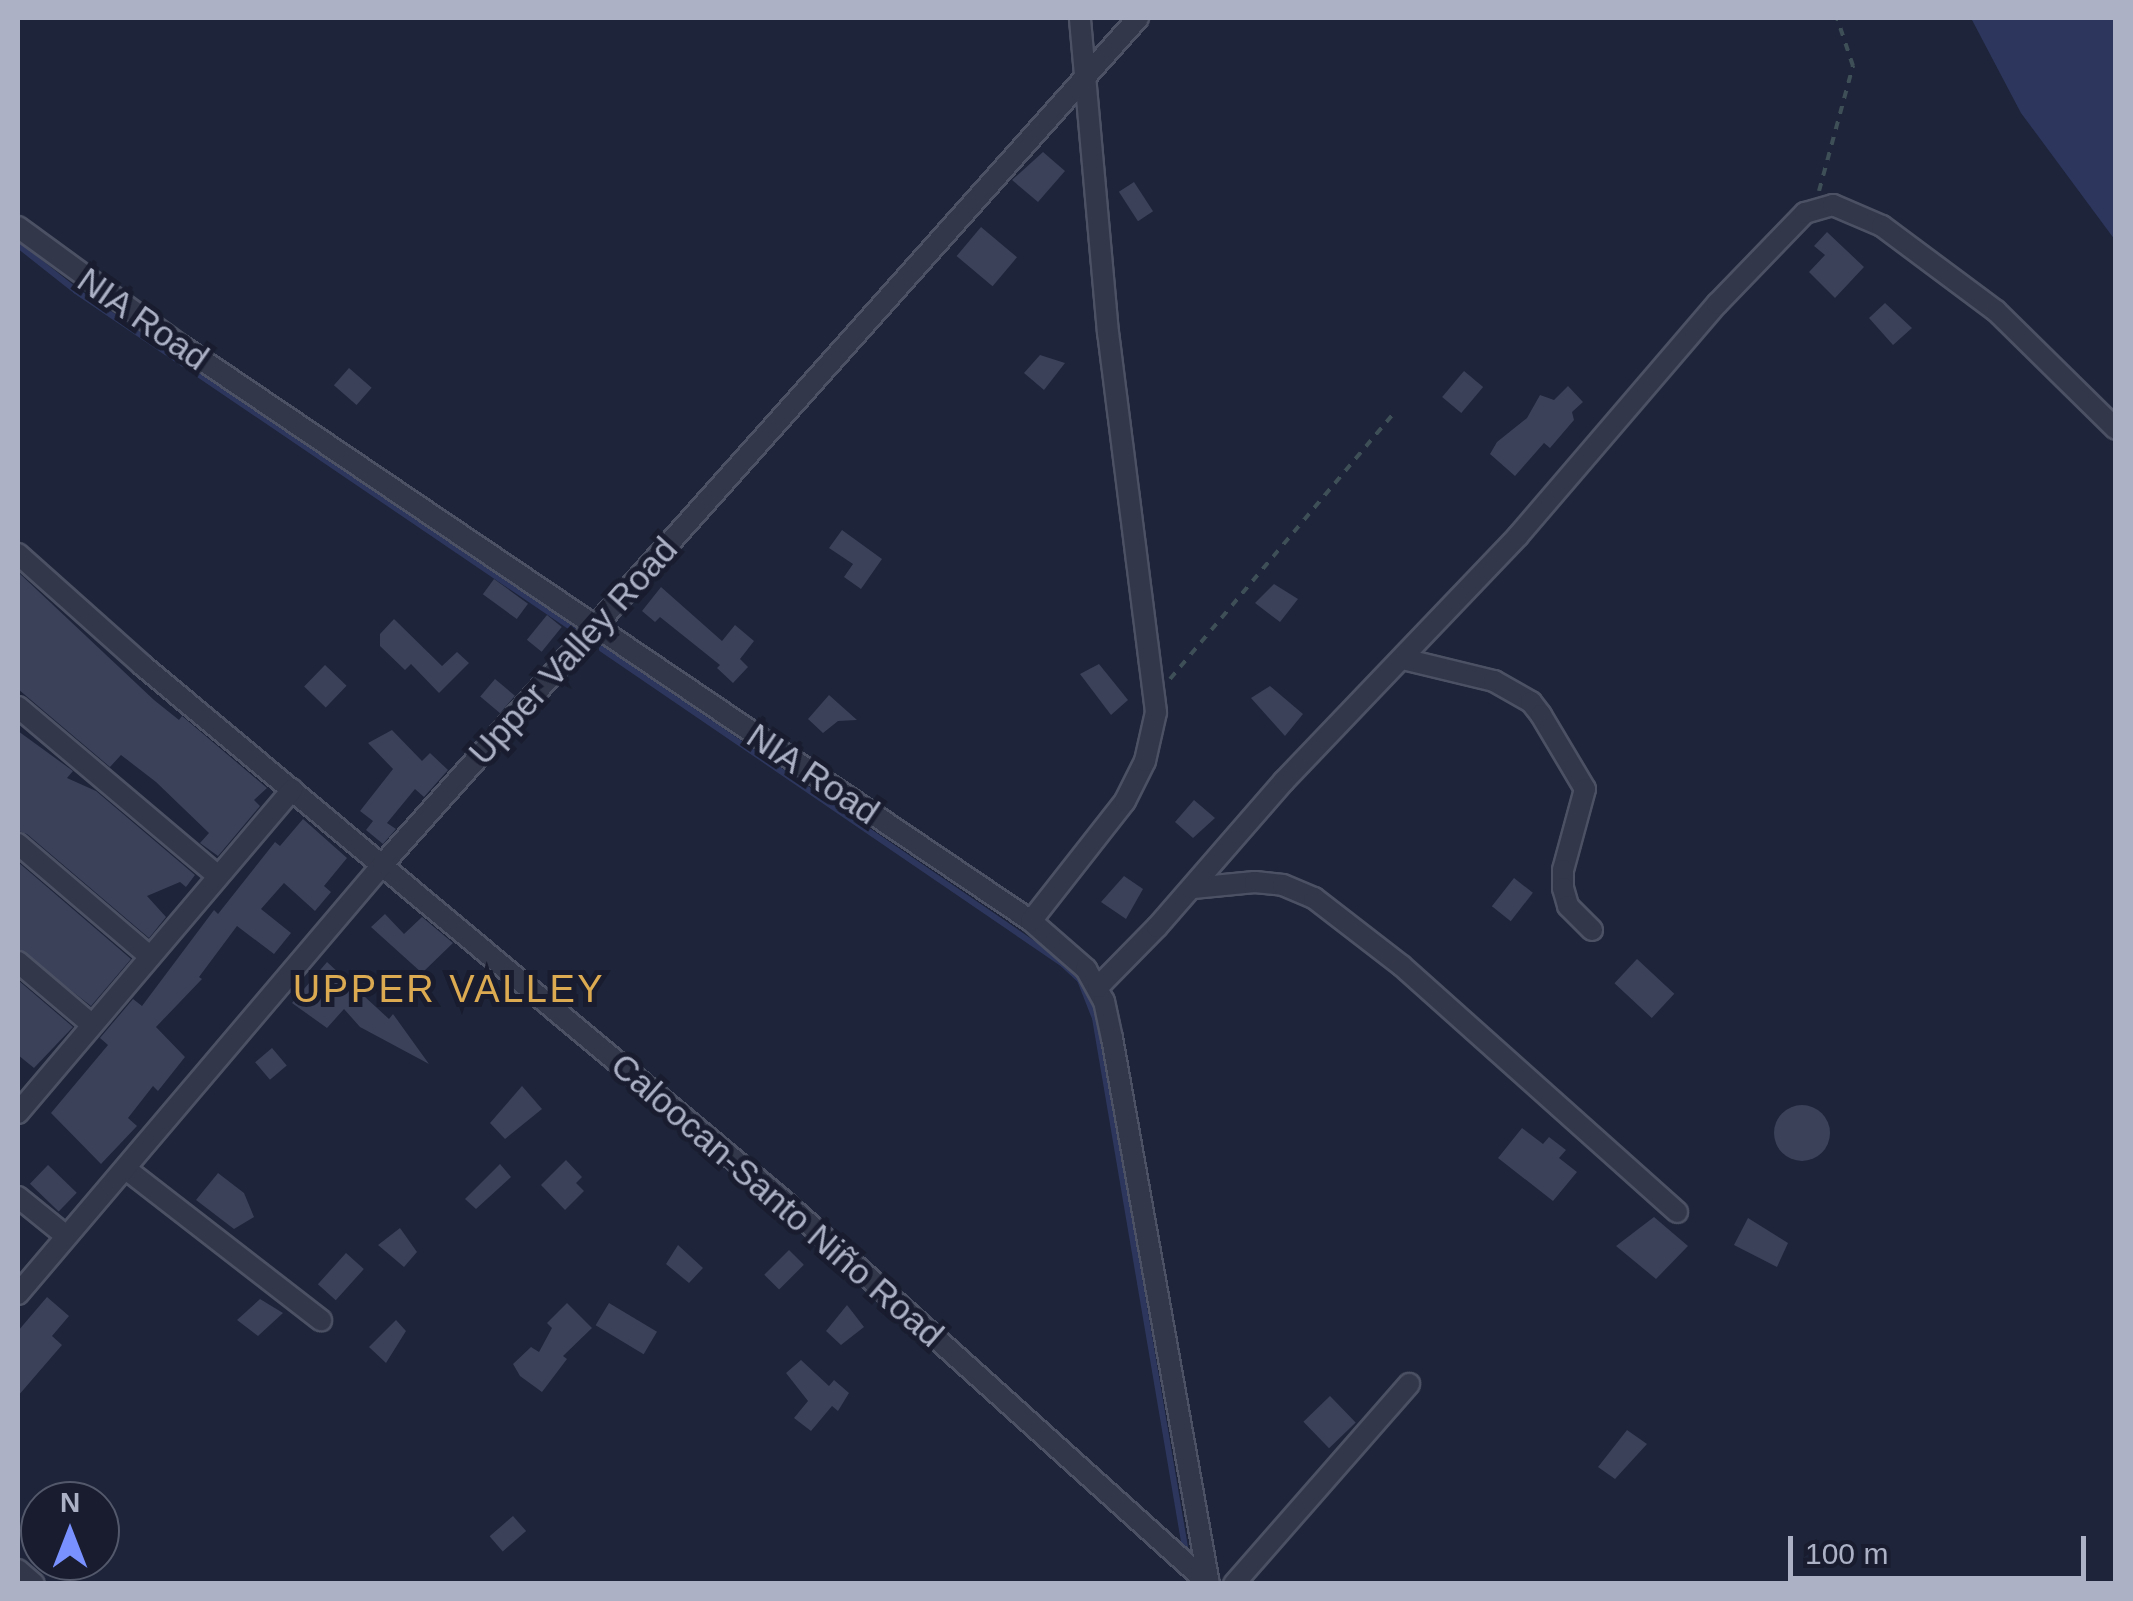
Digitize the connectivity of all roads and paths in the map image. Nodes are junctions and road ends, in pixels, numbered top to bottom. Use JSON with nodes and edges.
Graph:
{"nodes":[{"id":1,"x":1080,"y":18,"type":"edge"},
{"id":2,"x":1138,"y":18,"type":"edge"},
{"id":3,"x":1838,"y":18,"type":"edge"},
{"id":4,"x":1082,"y":79,"type":"junction"},
{"id":5,"x":1812,"y":210,"type":"junction"},
{"id":6,"x":18,"y":227,"type":"edge"},
{"id":7,"x":1396,"y":411,"type":"dead end"},
{"id":8,"x":2116,"y":430,"type":"edge"},
{"id":9,"x":18,"y":554,"type":"edge"},
{"id":10,"x":595,"y":626,"type":"junction"},
{"id":11,"x":1403,"y":659,"type":"junction"},
{"id":12,"x":1156,"y":693,"type":"junction"},
{"id":13,"x":18,"y":707,"type":"edge"},
{"id":14,"x":292,"y":790,"type":"junction"},
{"id":15,"x":18,"y":844,"type":"edge"},
{"id":16,"x":383,"y":864,"type":"junction"},
{"id":17,"x":218,"y":876,"type":"junction"},
{"id":18,"x":1193,"y":888,"type":"junction"},
{"id":19,"x":1031,"y":922,"type":"junction"},
{"id":20,"x":1592,"y":930,"type":"dead end"},
{"id":21,"x":150,"y":956,"type":"junction"},
{"id":22,"x":18,"y":962,"type":"edge"},
{"id":23,"x":1098,"y":987,"type":"junction"},
{"id":24,"x":91,"y":1024,"type":"junction"},
{"id":25,"x":25,"y":1089,"type":"edge"},
{"id":26,"x":18,"y":1113,"type":"edge"},
{"id":27,"x":126,"y":1169,"type":"junction"},
{"id":28,"x":18,"y":1197,"type":"edge"},
{"id":29,"x":1677,"y":1212,"type":"dead end"},
{"id":30,"x":66,"y":1236,"type":"junction"},
{"id":31,"x":18,"y":1294,"type":"edge"},
{"id":32,"x":321,"y":1320,"type":"dead end"},
{"id":33,"x":1408,"y":1384,"type":"dead end"},
{"id":34,"x":18,"y":1570,"type":"edge"},
{"id":35,"x":34,"y":1584,"type":"edge"},
{"id":36,"x":1209,"y":1584,"type":"edge"},
{"id":37,"x":1234,"y":1584,"type":"edge"}],
"edges":[{"from":1,"to":4,"type":"street"},
{"from":2,"to":4,"type":"street","name":"Upper Valley Road"},
{"from":3,"to":5,"type":"path"},
{"from":4,"to":10,"type":"street","name":"Upper Valley Road"},
{"from":4,"to":12,"type":"street"},
{"from":5,"to":8,"type":"street"},
{"from":5,"to":11,"type":"street"},
{"from":6,"to":10,"type":"street","name":"NIA Road"},
{"from":7,"to":12,"type":"path"},
{"from":9,"to":14,"type":"street","name":"Caloocan-Santo Niño Road"},
{"from":10,"to":16,"type":"street","name":"Upper Valley Road"},
{"from":10,"to":19,"type":"street","name":"NIA Road"},
{"from":11,"to":18,"type":"street"},
{"from":11,"to":20,"type":"street"},
{"from":12,"to":19,"type":"street"},
{"from":13,"to":17,"type":"street"},
{"from":14,"to":16,"type":"street","name":"Caloocan-Santo Niño Road"},
{"from":14,"to":17,"type":"street"},
{"from":15,"to":21,"type":"street"},
{"from":16,"to":27,"type":"street","name":"Upper Valley Road"},
{"from":16,"to":36,"type":"street","name":"Caloocan-Santo Niño Road"},
{"from":17,"to":21,"type":"street"},
{"from":18,"to":23,"type":"street"},
{"from":18,"to":29,"type":"street"},
{"from":19,"to":23,"type":"street","name":"NIA Road"},
{"from":21,"to":24,"type":"street"},
{"from":22,"to":24,"type":"street"},
{"from":23,"to":36,"type":"street","name":"NIA Road"},
{"from":24,"to":25,"type":"street"},
{"from":25,"to":26,"type":"street"},
{"from":27,"to":30,"type":"street","name":"Upper Valley Road"},
{"from":27,"to":32,"type":"street"},
{"from":28,"to":30,"type":"street"},
{"from":30,"to":31,"type":"street","name":"Upper Valley Road"},
{"from":33,"to":37,"type":"street"},
{"from":34,"to":35,"type":"street"}]}
